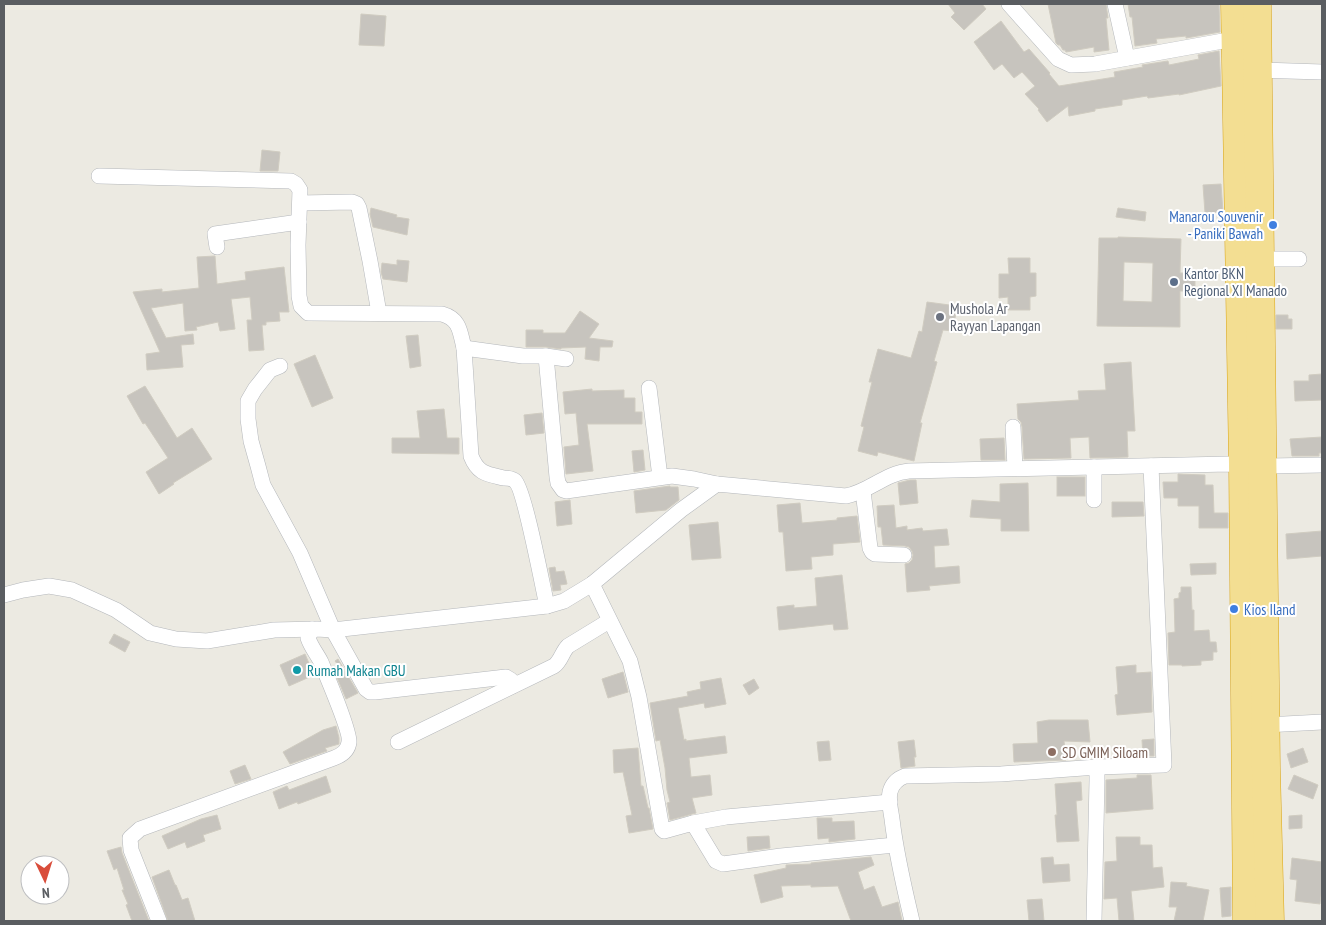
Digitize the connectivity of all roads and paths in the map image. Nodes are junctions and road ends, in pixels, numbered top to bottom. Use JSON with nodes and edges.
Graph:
{"nodes":[{"id":1,"x":1009,"y":4,"type":"edge"},
{"id":2,"x":1115,"y":4,"type":"edge"},
{"id":3,"x":1235,"y":4,"type":"edge"},
{"id":4,"x":1258,"y":4,"type":"edge"},
{"id":5,"x":1234,"y":39,"type":"junction"},
{"id":6,"x":1127,"y":58,"type":"junction"},
{"id":7,"x":1258,"y":70,"type":"junction"},
{"id":8,"x":1322,"y":72,"type":"edge"},
{"id":9,"x":99,"y":176,"type":"dead end"},
{"id":10,"x":300,"y":203,"type":"junction"},
{"id":11,"x":299,"y":222,"type":"junction"},
{"id":12,"x":217,"y":247,"type":"dead end"},
{"id":13,"x":1261,"y":259,"type":"junction"},
{"id":14,"x":1299,"y":259,"type":"dead end"},
{"id":15,"x":379,"y":313,"type":"junction"},
{"id":16,"x":464,"y":348,"type":"junction"},
{"id":17,"x":546,"y":356,"type":"junction"},
{"id":18,"x":566,"y":359,"type":"dead end"},
{"id":19,"x":280,"y":366,"type":"dead end"},
{"id":20,"x":649,"y":388,"type":"dead end"},
{"id":21,"x":1013,"y":427,"type":"dead end"},
{"id":22,"x":1253,"y":465,"type":"junction"},
{"id":23,"x":1322,"y":465,"type":"edge"},
{"id":24,"x":1151,"y":466,"type":"junction"},
{"id":25,"x":1094,"y":467,"type":"junction"},
{"id":26,"x":1015,"y":468,"type":"junction"},
{"id":27,"x":660,"y":477,"type":"junction"},
{"id":28,"x":716,"y":484,"type":"junction"},
{"id":29,"x":863,"y":491,"type":"junction"},
{"id":30,"x":1094,"y":500,"type":"dead end"},
{"id":31,"x":904,"y":555,"type":"dead end"},
{"id":32,"x":592,"y":584,"type":"junction"},
{"id":33,"x":4,"y":595,"type":"edge"},
{"id":34,"x":547,"y":606,"type":"junction"},
{"id":35,"x":609,"y":621,"type":"junction"},
{"id":36,"x":312,"y":629,"type":"junction"},
{"id":37,"x":333,"y":630,"type":"junction"},
{"id":38,"x":512,"y":686,"type":"junction"},
{"id":39,"x":1322,"y":722,"type":"edge"},
{"id":40,"x":1266,"y":725,"type":"junction"},
{"id":41,"x":398,"y":742,"type":"dead end"},
{"id":42,"x":1097,"y":767,"type":"junction"},
{"id":43,"x":890,"y":802,"type":"junction"},
{"id":44,"x":693,"y":823,"type":"junction"},
{"id":45,"x":895,"y":845,"type":"junction"},
{"id":46,"x":159,"y":921,"type":"edge"},
{"id":47,"x":912,"y":921,"type":"edge"},
{"id":48,"x":1094,"y":921,"type":"edge"},
{"id":49,"x":1247,"y":921,"type":"edge"},
{"id":50,"x":1270,"y":921,"type":"edge"}],
"edges":[{"from":1,"to":6,"type":"street"},
{"from":2,"to":6,"type":"street"},
{"from":3,"to":5,"type":"highway"},
{"from":4,"to":7,"type":"highway"},
{"from":5,"to":6,"type":"street"},
{"from":5,"to":22,"type":"highway"},
{"from":7,"to":8,"type":"street"},
{"from":7,"to":13,"type":"highway"},
{"from":9,"to":10,"type":"street"},
{"from":10,"to":11,"type":"street"},
{"from":10,"to":15,"type":"street"},
{"from":11,"to":12,"type":"street"},
{"from":11,"to":15,"type":"street"},
{"from":13,"to":14,"type":"street"},
{"from":13,"to":22,"type":"highway"},
{"from":15,"to":16,"type":"street"},
{"from":16,"to":17,"type":"street"},
{"from":16,"to":34,"type":"street"},
{"from":17,"to":18,"type":"street"},
{"from":17,"to":27,"type":"street"},
{"from":19,"to":37,"type":"street"},
{"from":20,"to":27,"type":"street"},
{"from":21,"to":26,"type":"street"},
{"from":22,"to":23,"type":"street"},
{"from":22,"to":24,"type":"street"},
{"from":22,"to":40,"type":"highway"},
{"from":22,"to":49,"type":"highway"},
{"from":24,"to":25,"type":"street"},
{"from":24,"to":42,"type":"street"},
{"from":25,"to":26,"type":"street"},
{"from":25,"to":30,"type":"street"},
{"from":26,"to":29,"type":"street"},
{"from":27,"to":28,"type":"street"},
{"from":28,"to":29,"type":"street"},
{"from":28,"to":32,"type":"street"},
{"from":29,"to":31,"type":"street"},
{"from":32,"to":34,"type":"street"},
{"from":32,"to":35,"type":"street"},
{"from":33,"to":36,"type":"street"},
{"from":34,"to":37,"type":"street"},
{"from":35,"to":38,"type":"street"},
{"from":35,"to":44,"type":"street"},
{"from":36,"to":37,"type":"street"},
{"from":36,"to":46,"type":"street"},
{"from":37,"to":38,"type":"street"},
{"from":38,"to":41,"type":"street"},
{"from":39,"to":40,"type":"street"},
{"from":40,"to":50,"type":"highway"},
{"from":42,"to":43,"type":"street"},
{"from":42,"to":48,"type":"street"},
{"from":43,"to":44,"type":"street"},
{"from":43,"to":45,"type":"street"},
{"from":44,"to":45,"type":"street"},
{"from":45,"to":47,"type":"street"}]}
